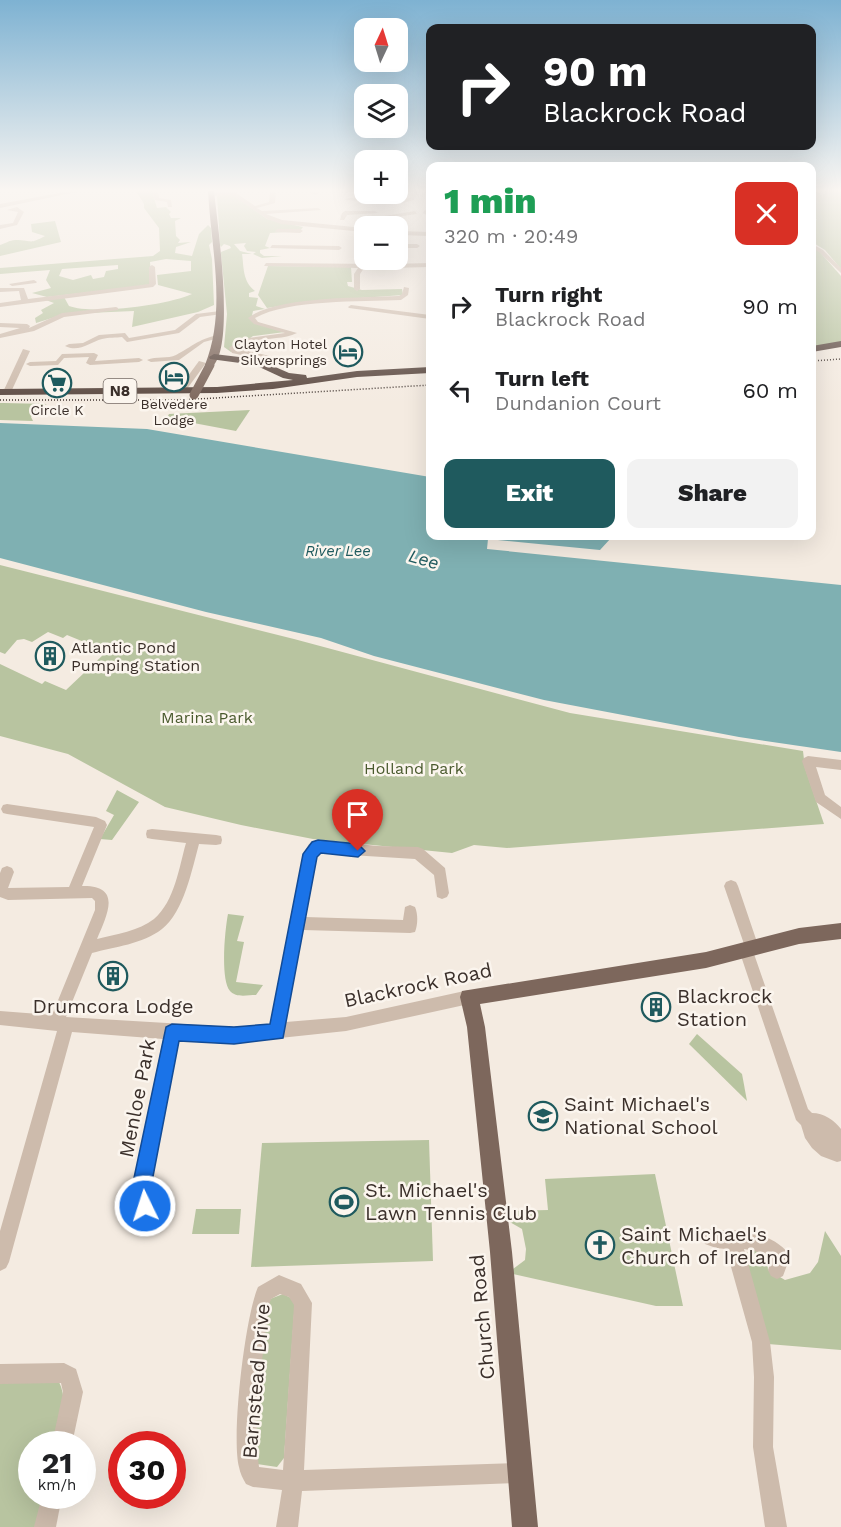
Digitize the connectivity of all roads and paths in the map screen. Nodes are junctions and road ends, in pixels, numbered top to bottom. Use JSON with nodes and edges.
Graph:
{"nodes":[{"id":1,"x":216,"y":262,"type":"edge"},
{"id":2,"x":266,"y":265,"type":"dead end"},
{"id":3,"x":426,"y":265,"type":"edge"},
{"id":4,"x":354,"y":266,"type":"edge"},
{"id":5,"x":408,"y":266,"type":"edge"},
{"id":6,"x":152,"y":267,"type":"dead end"},
{"id":7,"x":360,"y":270,"type":"edge"},
{"id":8,"x":34,"y":282,"type":"dead end"},
{"id":9,"x":347,"y":284,"type":"dead end"},
{"id":10,"x":0,"y":287,"type":"edge"},
{"id":11,"x":406,"y":288,"type":"dead end"},
{"id":12,"x":25,"y":301,"type":"junction"},
{"id":13,"x":322,"y":303,"type":"junction"},
{"id":14,"x":0,"y":305,"type":"edge"},
{"id":15,"x":116,"y":309,"type":"dead end"},
{"id":16,"x":220,"y":313,"type":"junction"},
{"id":17,"x":426,"y":316,"type":"edge"},
{"id":18,"x":0,"y":325,"type":"edge"},
{"id":19,"x":22,"y":331,"type":"junction"},
{"id":20,"x":0,"y":336,"type":"edge"},
{"id":21,"x":217,"y":337,"type":"junction"},
{"id":22,"x":841,"y":344,"type":"edge"},
{"id":23,"x":69,"y":346,"type":"dead end"},
{"id":24,"x":816,"y":348,"type":"edge"},
{"id":25,"x":26,"y":351,"type":"dead end"},
{"id":26,"x":133,"y":352,"type":"dead end"},
{"id":27,"x":841,"y":353,"type":"edge"},
{"id":28,"x":816,"y":356,"type":"edge"},
{"id":29,"x":130,"y":360,"type":"junction"},
{"id":30,"x":139,"y":360,"type":"dead end"},
{"id":31,"x":151,"y":360,"type":"dead end"},
{"id":32,"x":209,"y":362,"type":"junction"},
{"id":33,"x":30,"y":364,"type":"dead end"},
{"id":34,"x":280,"y":367,"type":"junction"},
{"id":35,"x":426,"y":368,"type":"edge"},
{"id":36,"x":426,"y":368,"type":"edge"},
{"id":37,"x":126,"y":369,"type":"dead end"},
{"id":38,"x":356,"y":372,"type":"junction"},
{"id":39,"x":375,"y":373,"type":"junction"},
{"id":40,"x":251,"y":386,"type":"junction"},
{"id":41,"x":210,"y":390,"type":"junction"},
{"id":42,"x":181,"y":391,"type":"junction"},
{"id":43,"x":4,"y":392,"type":"edge"},
{"id":44,"x":34,"y":392,"type":"junction"},
{"id":45,"x":194,"y":395,"type":"junction"},
{"id":46,"x":841,"y":765,"type":"edge"},
{"id":47,"x":7,"y":809,"type":"dead end"},
{"id":48,"x":841,"y":814,"type":"edge"},
{"id":49,"x":152,"y":834,"type":"dead end"},
{"id":50,"x":194,"y":838,"type":"junction"},
{"id":51,"x":216,"y":840,"type":"dead end"},
{"id":52,"x":7,"y":872,"type":"dead end"},
{"id":53,"x":731,"y":886,"type":"dead end"},
{"id":54,"x":0,"y":890,"type":"edge"},
{"id":55,"x":73,"y":892,"type":"junction"},
{"id":56,"x":441,"y":893,"type":"dead end"},
{"id":57,"x":410,"y":911,"type":"dead end"},
{"id":58,"x":297,"y":923,"type":"junction"},
{"id":59,"x":841,"y":931,"type":"edge"},
{"id":60,"x":87,"y":948,"type":"junction"},
{"id":61,"x":749,"y":949,"type":"junction"},
{"id":62,"x":469,"y":997,"type":"junction"},
{"id":63,"x":0,"y":1018,"type":"edge"},
{"id":64,"x":61,"y":1025,"type":"junction"},
{"id":65,"x":277,"y":1032,"type":"junction"},
{"id":66,"x":172,"y":1033,"type":"junction"},
{"id":67,"x":809,"y":1122,"type":"junction"},
{"id":68,"x":841,"y":1144,"type":"edge"},
{"id":69,"x":841,"y":1149,"type":"edge"},
{"id":70,"x":145,"y":1206,"type":"dead end"},
{"id":71,"x":711,"y":1238,"type":"dead end"},
{"id":72,"x":733,"y":1241,"type":"junction"},
{"id":73,"x":0,"y":1262,"type":"edge"},
{"id":74,"x":777,"y":1270,"type":"dead end"},
{"id":75,"x":0,"y":1374,"type":"edge"},
{"id":76,"x":65,"y":1431,"type":"edge"},
{"id":77,"x":519,"y":1473,"type":"junction"},
{"id":78,"x":293,"y":1481,"type":"junction"},
{"id":79,"x":49,"y":1509,"type":"edge"},
{"id":80,"x":45,"y":1527,"type":"edge"},
{"id":81,"x":287,"y":1527,"type":"edge"},
{"id":82,"x":525,"y":1527,"type":"edge"},
{"id":83,"x":776,"y":1527,"type":"edge"}],
"edges":[{"from":1,"to":16,"type":"main road"},
{"from":2,"to":4,"type":"street"},
{"from":3,"to":5,"type":"street"},
{"from":6,"to":12,"type":"street"},
{"from":7,"to":9,"type":"street"},
{"from":8,"to":10,"type":"street"},
{"from":10,"to":12,"type":"street"},
{"from":11,"to":13,"type":"street"},
{"from":12,"to":14,"type":"street"},
{"from":13,"to":17,"type":"street"},
{"from":13,"to":34,"type":"street"},
{"from":15,"to":19,"type":"street"},
{"from":16,"to":21,"type":"main road"},
{"from":16,"to":23,"type":"street"},
{"from":18,"to":19,"type":"street"},
{"from":19,"to":20,"type":"street"},
{"from":21,"to":31,"type":"street"},
{"from":21,"to":32,"type":"main road"},
{"from":22,"to":24,"type":"highway"},
{"from":25,"to":43,"type":"street"},
{"from":26,"to":29,"type":"street"},
{"from":27,"to":28,"type":"highway"},
{"from":29,"to":30,"type":"street"},
{"from":29,"to":33,"type":"street"},
{"from":29,"to":37,"type":"street"},
{"from":32,"to":34,"type":"highway","number":"N8"},
{"from":32,"to":42,"type":"street"},
{"from":32,"to":45,"type":"main road","bridge":true},
{"from":34,"to":38,"type":"highway","number":"N8"},
{"from":34,"to":40,"type":"highway"},
{"from":35,"to":38,"type":"highway","number":"N8"},
{"from":36,"to":39,"type":"highway","number":"N8"},
{"from":38,"to":40,"type":"highway","number":"N8"},
{"from":39,"to":41,"type":"highway","number":"N8"},
{"from":39,"to":45,"type":"highway"},
{"from":40,"to":41,"type":"highway","number":"N8"},
{"from":41,"to":42,"type":"highway","number":"N8"},
{"from":42,"to":44,"type":"highway","number":"N8"},
{"from":43,"to":44,"type":"highway","number":"N8"},
{"from":44,"to":45,"type":"highway"},
{"from":46,"to":48,"type":"street"},
{"from":47,"to":55,"type":"street"},
{"from":49,"to":50,"type":"street"},
{"from":50,"to":51,"type":"street"},
{"from":50,"to":60,"type":"street"},
{"from":52,"to":54,"type":"street"},
{"from":53,"to":61,"type":"street"},
{"from":54,"to":55,"type":"street"},
{"from":55,"to":60,"type":"street"},
{"from":56,"to":58,"type":"street"},
{"from":57,"to":58,"type":"street"},
{"from":58,"to":65,"type":"street"},
{"from":59,"to":61,"type":"main road","name":"Blackrock Road"},
{"from":60,"to":64,"type":"street"},
{"from":61,"to":62,"type":"main road","name":"Blackrock Road"},
{"from":61,"to":67,"type":"street"},
{"from":62,"to":65,"type":"street","name":"Blackrock Road"},
{"from":62,"to":77,"type":"main road","name":"Church Road"},
{"from":63,"to":64,"type":"street","name":"Blackrock Road"},
{"from":64,"to":66,"type":"street","name":"Blackrock Road"},
{"from":64,"to":73,"type":"street"},
{"from":65,"to":66,"type":"street","name":"Blackrock Road"},
{"from":66,"to":70,"type":"street","name":"Menloe Park"},
{"from":67,"to":68,"type":"street"},
{"from":67,"to":69,"type":"street"},
{"from":71,"to":72,"type":"street"},
{"from":72,"to":74,"type":"street"},
{"from":72,"to":83,"type":"street"},
{"from":75,"to":76,"type":"street"},
{"from":77,"to":78,"type":"street","name":"Barnstead Drive"},
{"from":77,"to":82,"type":"main road","name":"Church Road"},
{"from":78,"to":78,"type":"street","name":"Barnstead Drive"},
{"from":78,"to":81,"type":"street","name":"Barnstead Drive"},
{"from":79,"to":80,"type":"street"}]}
